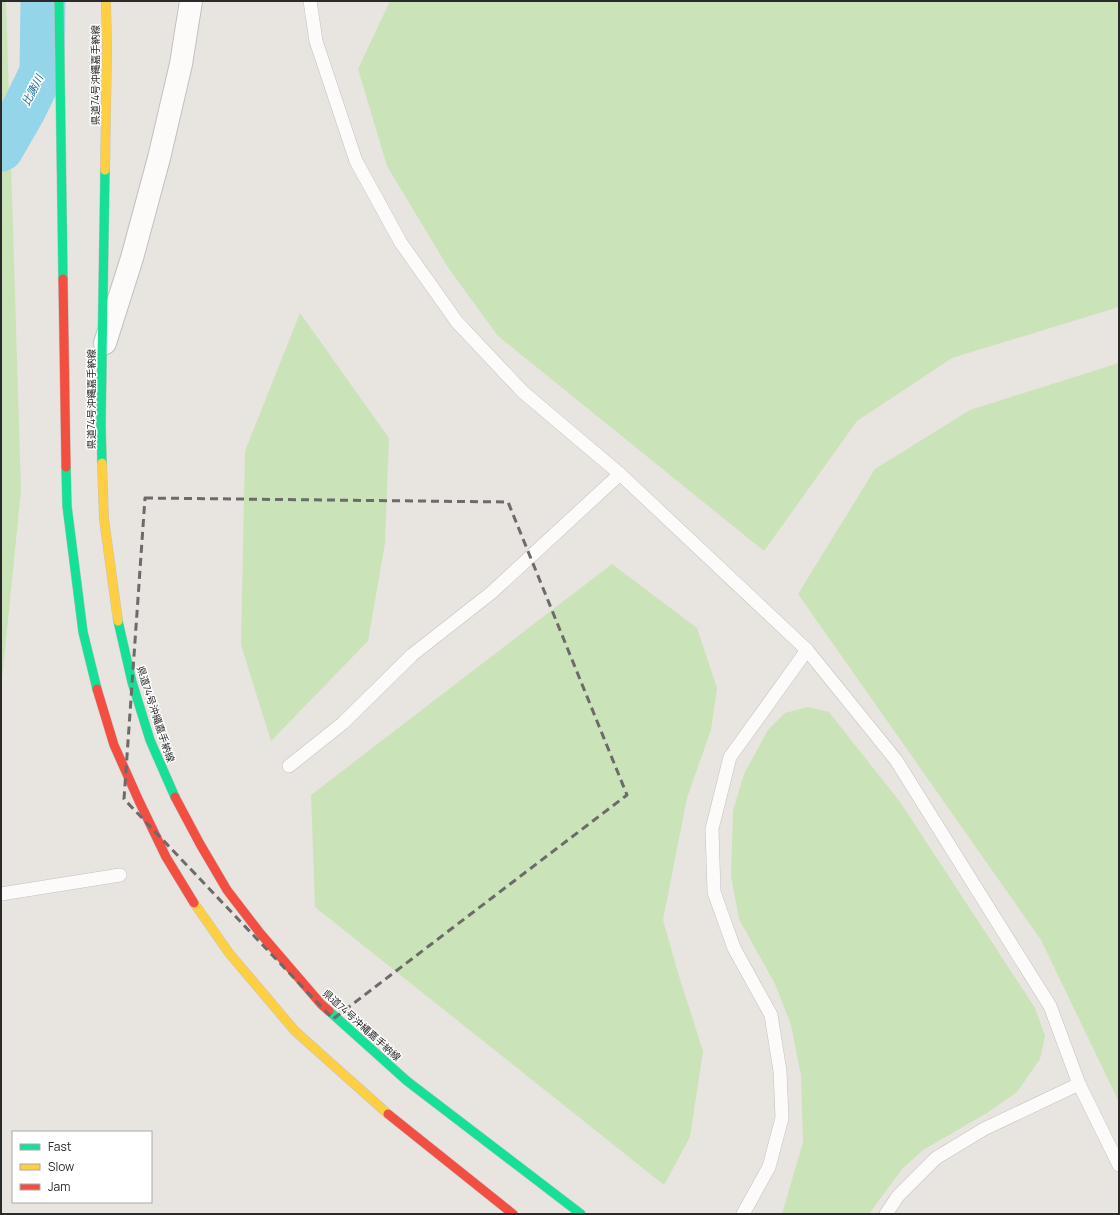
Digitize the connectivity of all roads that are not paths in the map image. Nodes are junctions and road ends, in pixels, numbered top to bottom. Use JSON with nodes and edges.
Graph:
{"nodes":[{"id":1,"x":59,"y":1,"type":"edge"},
{"id":2,"x":106,"y":1,"type":"edge"},
{"id":3,"x":191,"y":1,"type":"edge"},
{"id":4,"x":310,"y":1,"type":"edge"},
{"id":5,"x":102,"y":350,"type":"junction"},
{"id":6,"x":620,"y":474,"type":"junction"},
{"id":7,"x":807,"y":650,"type":"junction"},
{"id":8,"x":289,"y":766,"type":"dead end"},
{"id":9,"x":120,"y":875,"type":"dead end"},
{"id":10,"x":1,"y":894,"type":"edge"},
{"id":11,"x":1079,"y":1084,"type":"junction"},
{"id":12,"x":1119,"y":1165,"type":"edge"},
{"id":13,"x":513,"y":1214,"type":"edge"},
{"id":14,"x":581,"y":1214,"type":"edge"},
{"id":15,"x":743,"y":1214,"type":"edge"},
{"id":16,"x":886,"y":1214,"type":"edge"}],
"edges":[{"from":1,"to":13,"type":"main road"},
{"from":2,"to":5,"type":"main road","name":"県道74号沖縄嘉手納線"},
{"from":3,"to":5,"type":"street"},
{"from":4,"to":6,"type":"lane"},
{"from":5,"to":14,"type":"main road","name":"県道74号沖縄嘉手納線"},
{"from":6,"to":7,"type":"lane"},
{"from":6,"to":8,"type":"lane"},
{"from":7,"to":11,"type":"lane"},
{"from":7,"to":15,"type":"lane"},
{"from":9,"to":10,"type":"lane"},
{"from":11,"to":12,"type":"lane"},
{"from":11,"to":16,"type":"lane"}]}
